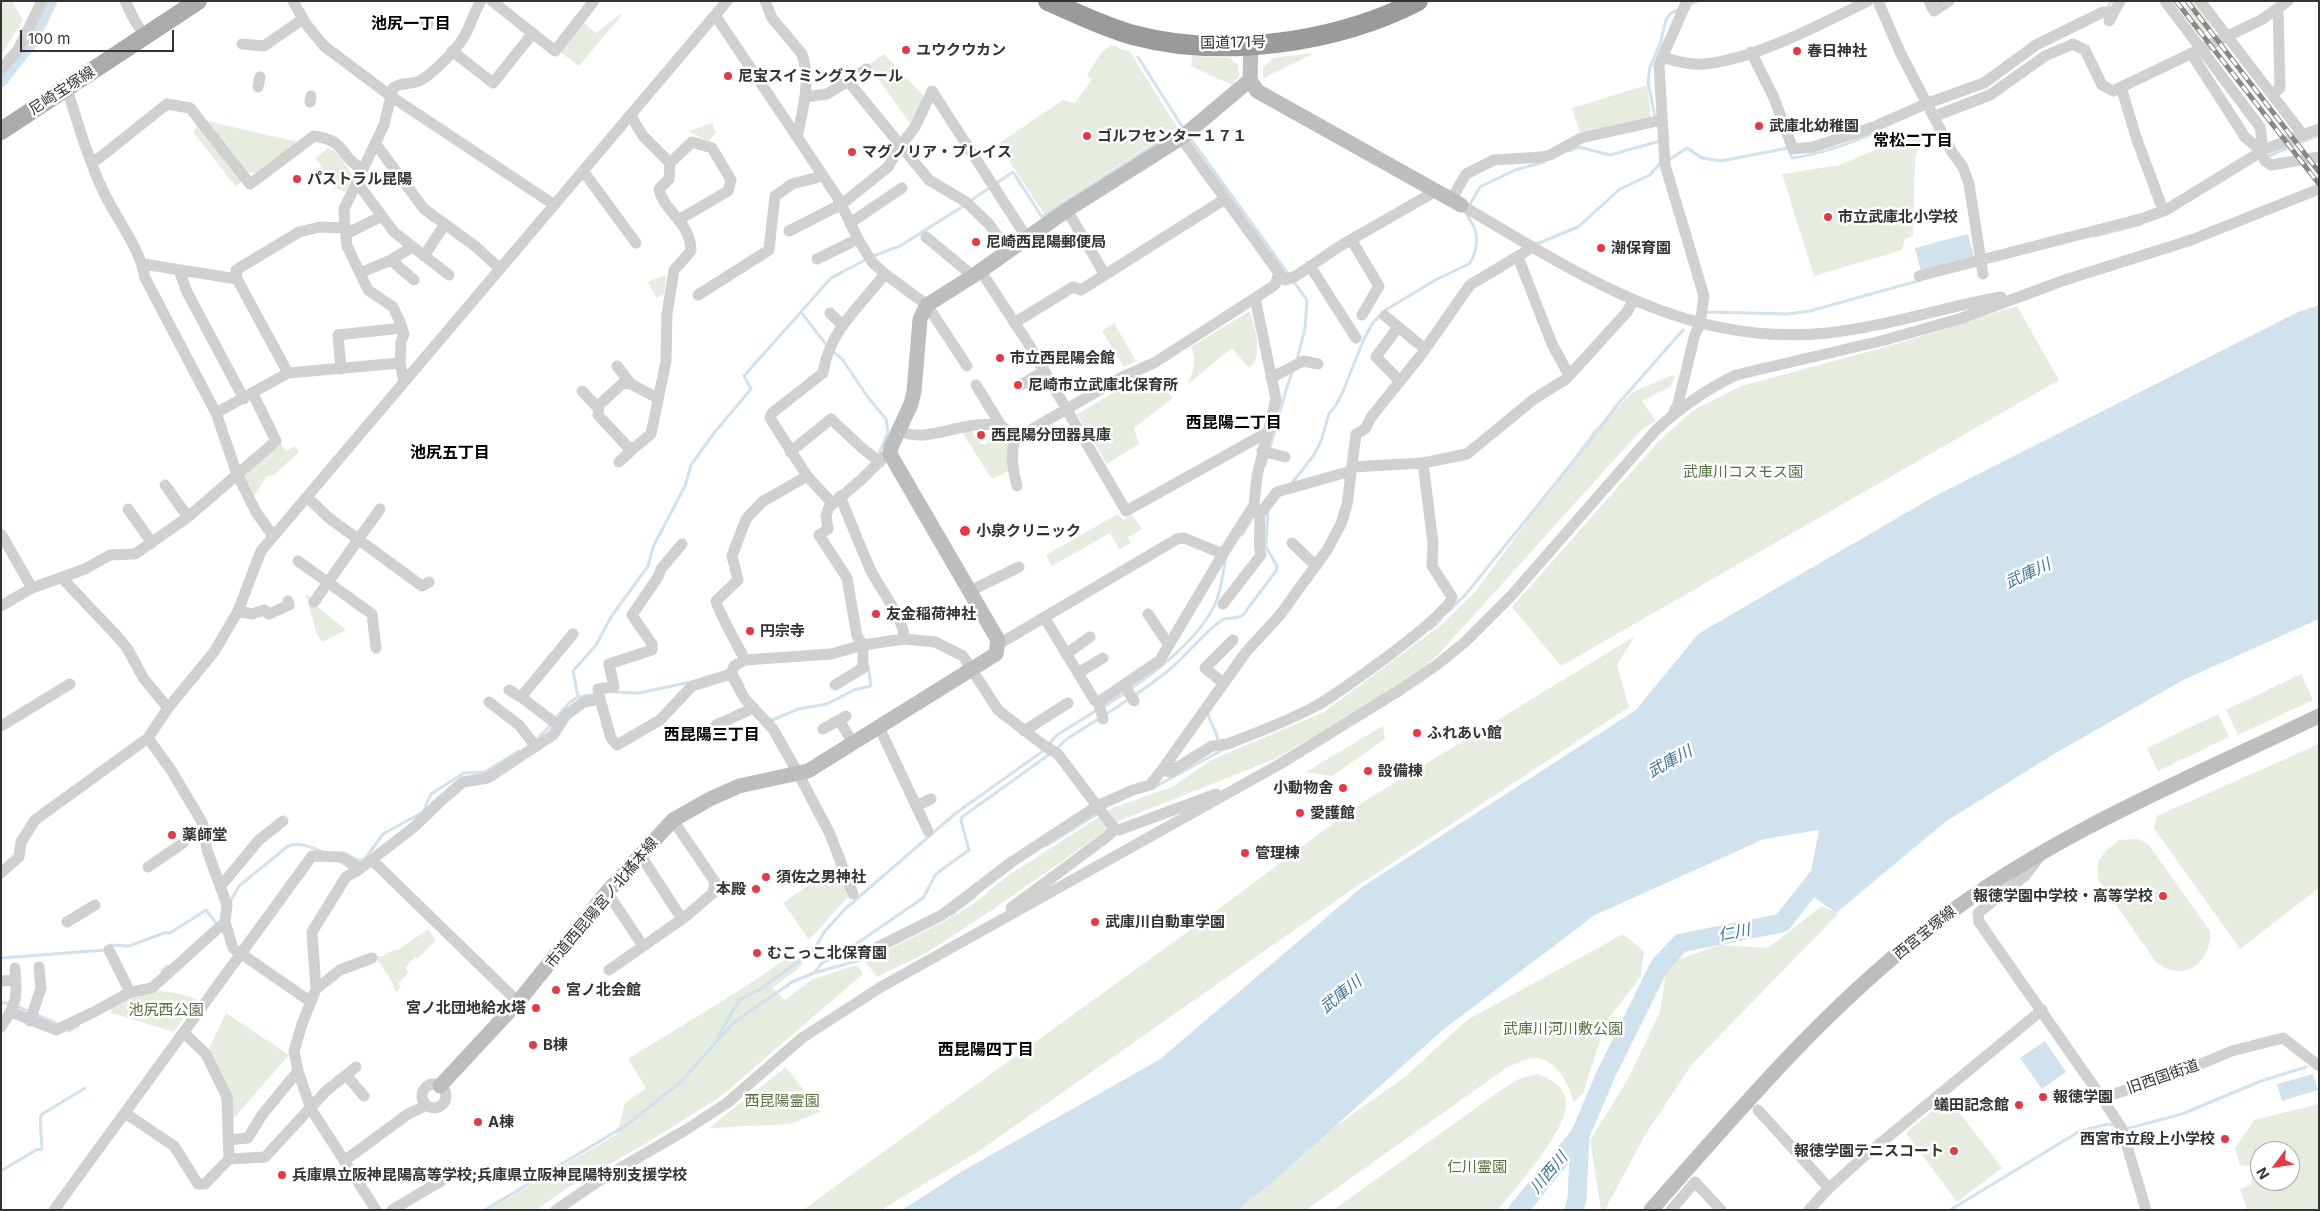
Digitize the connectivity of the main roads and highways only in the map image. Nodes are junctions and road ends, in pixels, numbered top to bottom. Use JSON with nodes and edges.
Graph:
{"nodes":[{"id":1,"x":198,"y":1,"type":"edge"},
{"id":2,"x":1048,"y":1,"type":"edge"},
{"id":3,"x":1418,"y":1,"type":"edge"},
{"id":4,"x":1,"y":131,"type":"edge"}],
"edges":[{"from":1,"to":4,"type":"main road","name":"尼崎宝塚線"},
{"from":2,"to":3,"type":"highway","name":"国道171号"}]}
